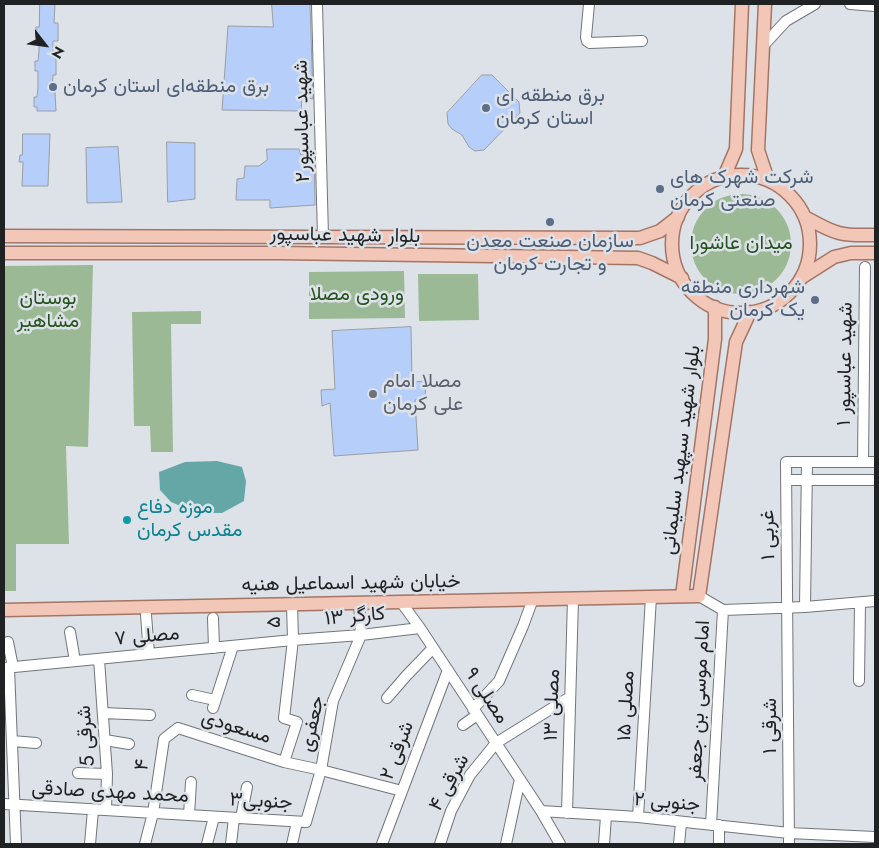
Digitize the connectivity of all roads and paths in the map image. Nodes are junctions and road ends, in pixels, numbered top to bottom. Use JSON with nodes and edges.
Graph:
{"nodes":[{"id":1,"x":318,"y":4,"type":"edge"},
{"id":2,"x":589,"y":4,"type":"edge"},
{"id":3,"x":742,"y":4,"type":"edge"},
{"id":4,"x":765,"y":4,"type":"edge"},
{"id":5,"x":815,"y":4,"type":"edge"},
{"id":6,"x":850,"y":4,"type":"edge"},
{"id":7,"x":875,"y":6,"type":"edge"},
{"id":8,"x":642,"y":41,"type":"dead end"},
{"id":9,"x":763,"y":46,"type":"junction"},
{"id":10,"x":724,"y":177,"type":"junction"},
{"id":11,"x":768,"y":180,"type":"junction"},
{"id":12,"x":678,"y":217,"type":"junction"},
{"id":13,"x":805,"y":217,"type":"junction"},
{"id":14,"x":875,"y":235,"type":"edge"},
{"id":15,"x":4,"y":236,"type":"edge"},
{"id":16,"x":279,"y":237,"type":"junction"},
{"id":17,"x":323,"y":237,"type":"junction"},
{"id":18,"x":4,"y":253,"type":"edge"},
{"id":19,"x":278,"y":253,"type":"junction"},
{"id":20,"x":875,"y":253,"type":"edge"},
{"id":21,"x":865,"y":267,"type":"dead end"},
{"id":22,"x":682,"y":278,"type":"junction"},
{"id":23,"x":801,"y":278,"type":"junction"},
{"id":24,"x":715,"y":307,"type":"junction"},
{"id":25,"x":750,"y":312,"type":"junction"},
{"id":26,"x":808,"y":462,"type":"junction"},
{"id":27,"x":863,"y":462,"type":"junction"},
{"id":28,"x":875,"y":462,"type":"edge"},
{"id":29,"x":807,"y":479,"type":"junction"},
{"id":30,"x":786,"y":480,"type":"junction"},
{"id":31,"x":875,"y":480,"type":"edge"},
{"id":32,"x":682,"y":596,"type":"junction"},
{"id":33,"x":699,"y":596,"type":"junction"},
{"id":34,"x":651,"y":597,"type":"junction"},
{"id":35,"x":573,"y":598,"type":"junction"},
{"id":36,"x":533,"y":599,"type":"junction"},
{"id":37,"x":875,"y":601,"type":"edge"},
{"id":38,"x":401,"y":602,"type":"junction"},
{"id":39,"x":359,"y":603,"type":"junction"},
{"id":40,"x":860,"y":603,"type":"junction"},
{"id":41,"x":292,"y":604,"type":"junction"},
{"id":42,"x":805,"y":607,"type":"junction"},
{"id":43,"x":788,"y":608,"type":"junction"},
{"id":44,"x":4,"y":610,"type":"edge"},
{"id":45,"x":723,"y":610,"type":"junction"},
{"id":46,"x":146,"y":615,"type":"dead end"},
{"id":47,"x":212,"y":618,"type":"dead end"},
{"id":48,"x":420,"y":628,"type":"junction"},
{"id":49,"x":70,"y":632,"type":"dead end"},
{"id":50,"x":360,"y":635,"type":"junction"},
{"id":51,"x":293,"y":640,"type":"junction"},
{"id":52,"x":8,"y":642,"type":"dead end"},
{"id":53,"x":233,"y":646,"type":"junction"},
{"id":54,"x":214,"y":648,"type":"junction"},
{"id":55,"x":433,"y":648,"type":"junction"},
{"id":56,"x":149,"y":654,"type":"junction"},
{"id":57,"x":99,"y":659,"type":"junction"},
{"id":58,"x":75,"y":661,"type":"junction"},
{"id":59,"x":9,"y":668,"type":"edge"},
{"id":60,"x":448,"y":670,"type":"junction"},
{"id":61,"x":860,"y":681,"type":"dead end"},
{"id":62,"x":192,"y":695,"type":"dead end"},
{"id":63,"x":570,"y":697,"type":"junction"},
{"id":64,"x":387,"y":698,"type":"dead end"},
{"id":65,"x":475,"y":712,"type":"junction"},
{"id":66,"x":103,"y":713,"type":"junction"},
{"id":67,"x":150,"y":715,"type":"dead end"},
{"id":68,"x":463,"y":724,"type":"dead end"},
{"id":69,"x":178,"y":728,"type":"joint"},
{"id":70,"x":105,"y":740,"type":"junction"},
{"id":71,"x":36,"y":742,"type":"dead end"},
{"id":72,"x":496,"y":743,"type":"junction"},
{"id":73,"x":9,"y":744,"type":"edge"},
{"id":74,"x":129,"y":744,"type":"dead end"},
{"id":75,"x":284,"y":762,"type":"junction"},
{"id":76,"x":321,"y":770,"type":"junction"},
{"id":77,"x":78,"y":772,"type":"dead end"},
{"id":78,"x":107,"y":774,"type":"junction"},
{"id":79,"x":520,"y":779,"type":"junction"},
{"id":80,"x":192,"y":782,"type":"dead end"},
{"id":81,"x":247,"y":788,"type":"dead end"},
{"id":82,"x":402,"y":791,"type":"junction"},
{"id":83,"x":4,"y":804,"type":"edge"},
{"id":84,"x":15,"y":805,"type":"junction"},
{"id":85,"x":93,"y":810,"type":"junction"},
{"id":86,"x":106,"y":810,"type":"junction"},
{"id":87,"x":541,"y":811,"type":"junction"},
{"id":88,"x":153,"y":813,"type":"junction"},
{"id":89,"x":567,"y":813,"type":"junction"},
{"id":90,"x":189,"y":815,"type":"junction"},
{"id":91,"x":606,"y":816,"type":"junction"},
{"id":92,"x":214,"y":817,"type":"junction"},
{"id":93,"x":638,"y":817,"type":"junction"},
{"id":94,"x":238,"y":818,"type":"junction"},
{"id":95,"x":302,"y":822,"type":"junction"},
{"id":96,"x":681,"y":823,"type":"junction"},
{"id":97,"x":715,"y":825,"type":"junction"},
{"id":98,"x":789,"y":833,"type":"junction"},
{"id":99,"x":875,"y":837,"type":"edge"},
{"id":100,"x":16,"y":844,"type":"edge"},
{"id":101,"x":90,"y":844,"type":"edge"},
{"id":102,"x":145,"y":844,"type":"edge"},
{"id":103,"x":207,"y":844,"type":"edge"},
{"id":104,"x":232,"y":844,"type":"edge"},
{"id":105,"x":292,"y":844,"type":"edge"},
{"id":106,"x":382,"y":844,"type":"edge"},
{"id":107,"x":440,"y":844,"type":"edge"},
{"id":108,"x":506,"y":844,"type":"edge"},
{"id":109,"x":560,"y":844,"type":"edge"},
{"id":110,"x":604,"y":844,"type":"edge"},
{"id":111,"x":679,"y":844,"type":"edge"},
{"id":112,"x":719,"y":844,"type":"edge"},
{"id":113,"x":789,"y":844,"type":"edge"}],
"edges":[{"from":1,"to":17,"type":"street","name":"شهید عباسپور۲"},
{"from":2,"to":8,"type":"street"},
{"from":3,"to":10,"type":"main road"},
{"from":4,"to":9,"type":"main road"},
{"from":5,"to":9,"type":"street"},
{"from":6,"to":7,"type":"street"},
{"from":9,"to":11,"type":"main road"},
{"from":10,"to":11,"type":"main road"},
{"from":10,"to":12,"type":"main road"},
{"from":11,"to":13,"type":"main road"},
{"from":12,"to":17,"type":"main road","name":"بلوار شهید عباسپور"},
{"from":12,"to":22,"type":"main road"},
{"from":13,"to":14,"type":"main road"},
{"from":13,"to":23,"type":"main road"},
{"from":15,"to":16,"type":"main road","name":"بلوار شهید عباسپور"},
{"from":16,"to":17,"type":"main road","name":"بلوار شهید عباسپور"},
{"from":16,"to":19,"type":"main road"},
{"from":18,"to":19,"type":"main road","name":"بلوار شهید عباسپور"},
{"from":19,"to":22,"type":"main road","name":"بلوار شهید عباسپور"},
{"from":20,"to":23,"type":"main road"},
{"from":21,"to":27,"type":"street","name":"شهید عباسپور ۱"},
{"from":22,"to":24,"type":"main road"},
{"from":23,"to":25,"type":"main road"},
{"from":24,"to":25,"type":"main road"},
{"from":24,"to":32,"type":"main road","name":"بلوار شهید سپهبد سلیمانی"},
{"from":25,"to":33,"type":"main road","name":"بلوار شهید سپهبد سلیمانی"},
{"from":26,"to":27,"type":"street"},
{"from":26,"to":29,"type":"street","name":"۱ غربی"},
{"from":26,"to":30,"type":"street","name":"۱ غربی"},
{"from":27,"to":28,"type":"street"},
{"from":29,"to":30,"type":"street"},
{"from":29,"to":31,"type":"street"},
{"from":29,"to":42,"type":"street","name":"۱ غربی"},
{"from":30,"to":43,"type":"street","name":"۱ غربی"},
{"from":32,"to":33,"type":"main road","name":"خیابان شهید اسماعیل هنیه"},
{"from":32,"to":34,"type":"main road","name":"خیابان شهید اسماعیل هنیه"},
{"from":33,"to":45,"type":"street"},
{"from":34,"to":35,"type":"main road","name":"خیابان شهید اسماعیل هنیه"},
{"from":34,"to":93,"type":"street","name":"مصلی ۱۵"},
{"from":35,"to":36,"type":"main road","name":"خیابان شهید اسماعیل هنیه"},
{"from":35,"to":63,"type":"street","name":"مصلی ۱۳"},
{"from":36,"to":38,"type":"main road","name":"خیابان شهید اسماعیل هنیه"},
{"from":36,"to":65,"type":"street"},
{"from":37,"to":40,"type":"street"},
{"from":38,"to":39,"type":"main road","name":"خیابان شهید اسماعیل هنیه"},
{"from":38,"to":48,"type":"street","name":"مصلی ۹"},
{"from":39,"to":41,"type":"main road","name":"خیابان شهید اسماعیل هنیه"},
{"from":39,"to":50,"type":"street"},
{"from":40,"to":42,"type":"street"},
{"from":40,"to":61,"type":"street"},
{"from":41,"to":44,"type":"main road","name":"خیابان شهید اسماعیل هنیه"},
{"from":41,"to":51,"type":"street","name":"۵"},
{"from":42,"to":43,"type":"street"},
{"from":43,"to":45,"type":"street"},
{"from":43,"to":98,"type":"street","name":"شرقی ۱"},
{"from":45,"to":97,"type":"street","name":"امام موسی بن جعفر"},
{"from":46,"to":56,"type":"street"},
{"from":47,"to":54,"type":"street"},
{"from":48,"to":50,"type":"street","name":"کارگر ۱۳"},
{"from":48,"to":55,"type":"street","name":"مصلی ۹"},
{"from":49,"to":58,"type":"street"},
{"from":50,"to":51,"type":"street","name":"کارگر ۱۳"},
{"from":50,"to":76,"type":"street","name":"جعفری"},
{"from":51,"to":53,"type":"street","name":"مصلی ۷"},
{"from":51,"to":75,"type":"street","name":"۵"},
{"from":52,"to":59,"type":"street"},
{"from":53,"to":54,"type":"street","name":"مصلی ۷"},
{"from":53,"to":62,"type":"street"},
{"from":54,"to":56,"type":"street","name":"مصلی ۷"},
{"from":55,"to":60,"type":"street","name":"مصلی ۹"},
{"from":55,"to":64,"type":"street"},
{"from":56,"to":57,"type":"street","name":"مصلی ۷"},
{"from":57,"to":58,"type":"street","name":"مصلی ۷"},
{"from":57,"to":66,"type":"street","name":"شرقی 5"},
{"from":58,"to":59,"type":"street","name":"مصلی ۷"},
{"from":59,"to":73,"type":"street"},
{"from":60,"to":65,"type":"street","name":"مصلی ۹"},
{"from":60,"to":82,"type":"street","name":"۲ شرقی"},
{"from":63,"to":72,"type":"street","name":"۴ شرقی"},
{"from":63,"to":89,"type":"street","name":"مصلی ۱۳"},
{"from":65,"to":68,"type":"street"},
{"from":65,"to":72,"type":"street","name":"مصلی ۹"},
{"from":66,"to":67,"type":"street"},
{"from":66,"to":70,"type":"street","name":"شرقی 5"},
{"from":69,"to":75,"type":"street","name":"مسعودی"},
{"from":69,"to":88,"type":"street","name":"۴"},
{"from":70,"to":74,"type":"street"},
{"from":70,"to":78,"type":"street","name":"شرقی 5"},
{"from":71,"to":73,"type":"street"},
{"from":72,"to":79,"type":"street","name":"مصلی ۹"},
{"from":72,"to":107,"type":"street","name":"۴ شرقی"},
{"from":73,"to":84,"type":"street"},
{"from":75,"to":76,"type":"street","name":"مسعودی"},
{"from":76,"to":82,"type":"street","name":"مسعودی"},
{"from":76,"to":95,"type":"street","name":"جعفری"},
{"from":77,"to":78,"type":"street"},
{"from":78,"to":86,"type":"street","name":"شرقی 5"},
{"from":79,"to":87,"type":"street","name":"مصلی ۹"},
{"from":79,"to":108,"type":"street"},
{"from":80,"to":90,"type":"street"},
{"from":81,"to":94,"type":"street"},
{"from":82,"to":106,"type":"street","name":"۲ شرقی"},
{"from":83,"to":84,"type":"street","name":"محمد مهدی صادقی"},
{"from":84,"to":85,"type":"street","name":"محمد مهدی صادقی"},
{"from":84,"to":100,"type":"street"},
{"from":85,"to":86,"type":"street","name":"محمد مهدی صادقی"},
{"from":85,"to":101,"type":"street"},
{"from":86,"to":88,"type":"street","name":"محمد مهدی صادقی"},
{"from":87,"to":89,"type":"street","name":"جنوبی ۲"},
{"from":87,"to":109,"type":"street"},
{"from":88,"to":90,"type":"street","name":"محمد مهدی صادقی"},
{"from":88,"to":102,"type":"street","name":"۴"},
{"from":89,"to":91,"type":"street","name":"جنوبی ۲"},
{"from":90,"to":92,"type":"street","name":"محمد مهدی صادقی"},
{"from":91,"to":93,"type":"street","name":"جنوبی ۲"},
{"from":91,"to":110,"type":"street"},
{"from":92,"to":94,"type":"street","name":"جنوبی۳"},
{"from":92,"to":103,"type":"street"},
{"from":93,"to":96,"type":"street","name":"جنوبی ۲"},
{"from":94,"to":95,"type":"street","name":"جنوبی۳"},
{"from":94,"to":104,"type":"street"},
{"from":95,"to":105,"type":"street","name":"جعفری"},
{"from":96,"to":97,"type":"street","name":"جنوبی ۲"},
{"from":96,"to":111,"type":"street"},
{"from":97,"to":98,"type":"street","name":"جنوبی ۲"},
{"from":97,"to":112,"type":"street","name":"امام موسی بن جعفر"},
{"from":98,"to":99,"type":"street","name":"جنوبی ۲"},
{"from":98,"to":113,"type":"street","name":"شرقی ۱"}]}
